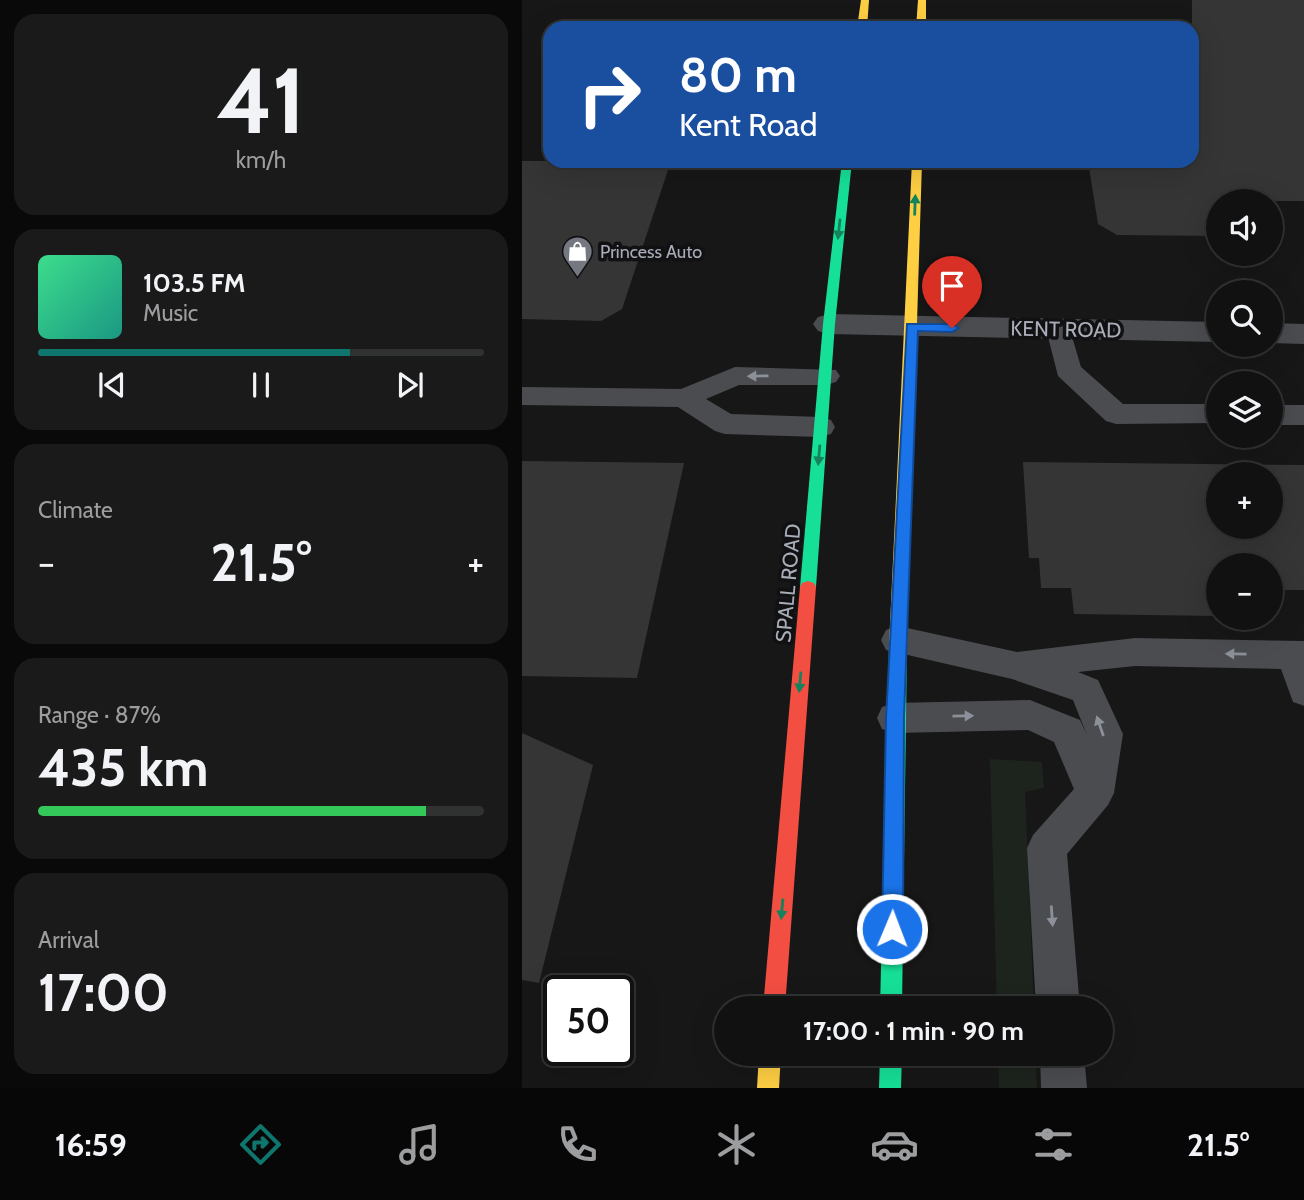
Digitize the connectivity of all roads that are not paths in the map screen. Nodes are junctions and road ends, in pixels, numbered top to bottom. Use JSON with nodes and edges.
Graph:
{"nodes":[{"id":1,"x":865,"y":0,"type":"edge"},
{"id":2,"x":922,"y":0,"type":"edge"},
{"id":3,"x":863,"y":21,"type":"edge"},
{"id":4,"x":921,"y":21,"type":"edge"},
{"id":5,"x":846,"y":168,"type":"edge"},
{"id":6,"x":917,"y":168,"type":"edge"},
{"id":7,"x":829,"y":324,"type":"junction"},
{"id":8,"x":912,"y":327,"type":"junction"},
{"id":9,"x":1059,"y":329,"type":"junction"},
{"id":10,"x":1206,"y":332,"type":"edge"},
{"id":11,"x":1283,"y":333,"type":"edge"},
{"id":12,"x":1304,"y":334,"type":"edge"},
{"id":13,"x":826,"y":376,"type":"junction"},
{"id":14,"x":522,"y":396,"type":"edge"},
{"id":15,"x":684,"y":398,"type":"junction"},
{"id":16,"x":1206,"y":414,"type":"edge"},
{"id":17,"x":1283,"y":415,"type":"edge"},
{"id":18,"x":1304,"y":415,"type":"edge"},
{"id":19,"x":821,"y":427,"type":"junction"},
{"id":20,"x":898,"y":640,"type":"junction"},
{"id":21,"x":1300,"y":655,"type":"edge"},
{"id":22,"x":1013,"y":665,"type":"junction"},
{"id":23,"x":1304,"y":691,"type":"edge"},
{"id":24,"x":895,"y":718,"type":"junction"},
{"id":25,"x":1095,"y":793,"type":"junction"},
{"id":26,"x":775,"y":996,"type":"edge"},
{"id":27,"x":891,"y":996,"type":"edge"},
{"id":28,"x":1057,"y":996,"type":"edge"},
{"id":29,"x":769,"y":1066,"type":"edge"},
{"id":30,"x":891,"y":1066,"type":"edge"},
{"id":31,"x":1063,"y":1066,"type":"edge"},
{"id":32,"x":768,"y":1088,"type":"edge"},
{"id":33,"x":890,"y":1088,"type":"edge"},
{"id":34,"x":1064,"y":1088,"type":"edge"}],
"edges":[{"from":1,"to":3,"type":"main road"},
{"from":2,"to":4,"type":"main road"},
{"from":5,"to":7,"type":"main road","name":"SPALL ROAD","one_way":true},
{"from":8,"to":6,"type":"main road","one_way":true},
{"from":7,"to":8,"type":"street","name":"KENT ROAD"},
{"from":7,"to":13,"type":"main road","name":"SPALL ROAD"},
{"from":8,"to":9,"type":"street","name":"KENT ROAD"},
{"from":8,"to":20,"type":"main road"},
{"from":9,"to":10,"type":"street","name":"KENT ROAD"},
{"from":9,"to":16,"type":"lane"},
{"from":11,"to":12,"type":"street"},
{"from":13,"to":15,"type":"lane","one_way":true},
{"from":13,"to":19,"type":"main road","name":"SPALL ROAD"},
{"from":14,"to":15,"type":"lane"},
{"from":15,"to":19,"type":"lane"},
{"from":17,"to":18,"type":"lane"},
{"from":19,"to":26,"type":"main road","name":"SPALL ROAD","one_way":true},
{"from":20,"to":22,"type":"lane"},
{"from":20,"to":24,"type":"main road"},
{"from":21,"to":22,"type":"lane","one_way":true},
{"from":21,"to":23,"type":"lane"},
{"from":25,"to":22,"type":"lane","one_way":true},
{"from":24,"to":25,"type":"lane","one_way":true},
{"from":24,"to":27,"type":"main road"},
{"from":25,"to":28,"type":"lane","one_way":true},
{"from":29,"to":32,"type":"main road"},
{"from":30,"to":33,"type":"main road"},
{"from":31,"to":34,"type":"lane"}]}
